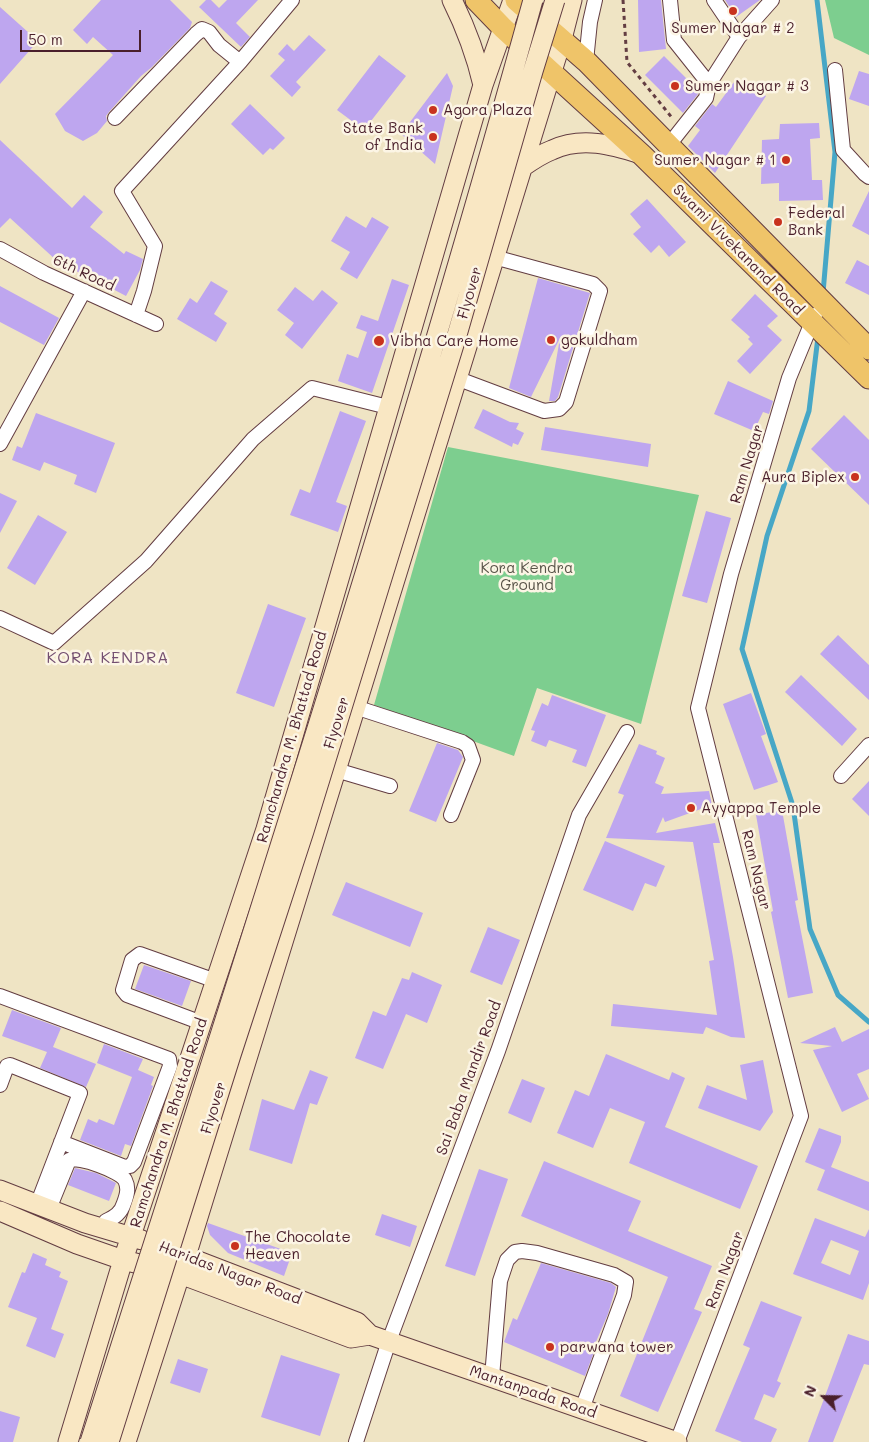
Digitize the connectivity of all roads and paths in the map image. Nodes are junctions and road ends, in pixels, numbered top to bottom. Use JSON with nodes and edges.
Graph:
{"nodes":[{"id":1,"x":292,"y":0,"type":"edge"},
{"id":2,"x":452,"y":0,"type":"edge"},
{"id":3,"x":476,"y":0,"type":"edge"},
{"id":4,"x":515,"y":0,"type":"edge"},
{"id":5,"x":533,"y":0,"type":"edge"},
{"id":6,"x":554,"y":0,"type":"edge"},
{"id":7,"x":572,"y":0,"type":"edge"},
{"id":8,"x":595,"y":0,"type":"edge"},
{"id":9,"x":623,"y":0,"type":"edge"},
{"id":10,"x":670,"y":0,"type":"edge"},
{"id":11,"x":714,"y":0,"type":"edge"},
{"id":12,"x":772,"y":0,"type":"edge"},
{"id":13,"x":503,"y":28,"type":"junction"},
{"id":14,"x":739,"y":37,"type":"junction"},
{"id":15,"x":562,"y":38,"type":"junction"},
{"id":16,"x":586,"y":61,"type":"junction"},
{"id":17,"x":240,"y":62,"type":"junction"},
{"id":18,"x":551,"y":70,"type":"junction"},
{"id":19,"x":835,"y":70,"type":"dead end"},
{"id":20,"x":709,"y":84,"type":"junction"},
{"id":21,"x":483,"y":85,"type":"junction"},
{"id":22,"x":116,"y":118,"type":"dead end"},
{"id":23,"x":682,"y":130,"type":"junction"},
{"id":24,"x":668,"y":146,"type":"junction"},
{"id":25,"x":642,"y":155,"type":"junction"},
{"id":26,"x":521,"y":168,"type":"junction"},
{"id":27,"x":869,"y":177,"type":"edge"},
{"id":28,"x":0,"y":249,"type":"edge"},
{"id":29,"x":494,"y":257,"type":"junction"},
{"id":30,"x":84,"y":291,"type":"junction"},
{"id":31,"x":824,"y":304,"type":"junction"},
{"id":32,"x":136,"y":315,"type":"junction"},
{"id":33,"x":156,"y":324,"type":"dead end"},
{"id":34,"x":817,"y":328,"type":"junction"},
{"id":35,"x":867,"y":341,"type":"edge"},
{"id":36,"x":456,"y":378,"type":"junction"},
{"id":37,"x":869,"y":378,"type":"edge"},
{"id":38,"x":388,"y":407,"type":"junction"},
{"id":39,"x":0,"y":444,"type":"edge"},
{"id":40,"x":0,"y":618,"type":"edge"},
{"id":41,"x":355,"y":707,"type":"junction"},
{"id":42,"x":627,"y":732,"type":"dead end"},
{"id":43,"x":869,"y":745,"type":"edge"},
{"id":44,"x":336,"y":770,"type":"junction"},
{"id":45,"x":841,"y":776,"type":"dead end"},
{"id":46,"x":390,"y":786,"type":"dead end"},
{"id":47,"x":451,"y":815,"type":"dead end"},
{"id":48,"x":216,"y":981,"type":"junction"},
{"id":49,"x":0,"y":996,"type":"edge"},
{"id":50,"x":202,"y":1023,"type":"junction"},
{"id":51,"x":0,"y":1084,"type":"edge"},
{"id":52,"x":61,"y":1142,"type":"junction"},
{"id":53,"x":0,"y":1190,"type":"edge"},
{"id":54,"x":43,"y":1207,"type":"junction"},
{"id":55,"x":0,"y":1211,"type":"edge"},
{"id":56,"x":106,"y":1221,"type":"dead end"},
{"id":57,"x":131,"y":1236,"type":"junction"},
{"id":58,"x":186,"y":1256,"type":"junction"},
{"id":59,"x":123,"y":1260,"type":"junction"},
{"id":60,"x":180,"y":1274,"type":"junction"},
{"id":61,"x":370,"y":1335,"type":"junction"},
{"id":62,"x":388,"y":1341,"type":"junction"},
{"id":63,"x":492,"y":1369,"type":"junction"},
{"id":64,"x":585,"y":1400,"type":"junction"},
{"id":65,"x":68,"y":1442,"type":"edge"},
{"id":66,"x":90,"y":1442,"type":"edge"},
{"id":67,"x":109,"y":1442,"type":"edge"},
{"id":68,"x":126,"y":1442,"type":"edge"},
{"id":69,"x":356,"y":1442,"type":"edge"},
{"id":70,"x":677,"y":1442,"type":"edge"}],
"edges":[{"from":1,"to":17,"type":"street"},
{"from":2,"to":21,"type":"main road"},
{"from":3,"to":13,"type":"main road","name":"Swami Vivekanand Road"},
{"from":4,"to":13,"type":"main road","name":"Ramchandra M. Bhattad Road"},
{"from":4,"to":15,"type":"main road","name":"Swami Vivekanand Road"},
{"from":5,"to":66,"type":"main road","name":"Flyover","bridge":true},
{"from":6,"to":67,"type":"main road","name":"Flyover","bridge":true},
{"from":7,"to":15,"type":"main road"},
{"from":8,"to":16,"type":"street"},
{"from":9,"to":23,"type":"path"},
{"from":10,"to":20,"type":"street"},
{"from":11,"to":14,"type":"street"},
{"from":12,"to":14,"type":"street"},
{"from":13,"to":18,"type":"main road","name":"Swami Vivekanand Road"},
{"from":13,"to":21,"type":"main road","name":"Ramchandra M. Bhattad Road"},
{"from":14,"to":20,"type":"street"},
{"from":15,"to":16,"type":"main road","name":"Swami Vivekanand Road"},
{"from":15,"to":18,"type":"main road"},
{"from":16,"to":24,"type":"main road","name":"Swami Vivekanand Road"},
{"from":17,"to":22,"type":"street"},
{"from":17,"to":32,"type":"street"},
{"from":18,"to":25,"type":"main road","name":"Swami Vivekanand Road"},
{"from":18,"to":26,"type":"main road"},
{"from":19,"to":27,"type":"street"},
{"from":20,"to":23,"type":"street"},
{"from":21,"to":38,"type":"main road","name":"Ramchandra M. Bhattad Road"},
{"from":23,"to":24,"type":"street"},
{"from":24,"to":31,"type":"main road","name":"Swami Vivekanand Road"},
{"from":25,"to":26,"type":"main road"},
{"from":25,"to":34,"type":"main road","name":"Swami Vivekanand Road"},
{"from":26,"to":29,"type":"main road"},
{"from":28,"to":30,"type":"street","name":"6th Road"},
{"from":29,"to":36,"type":"main road"},
{"from":29,"to":36,"type":"street"},
{"from":30,"to":32,"type":"street","name":"6th Road"},
{"from":30,"to":39,"type":"street"},
{"from":31,"to":34,"type":"street","name":"Ram Nagar"},
{"from":31,"to":35,"type":"main road","name":"Swami Vivekanand Road"},
{"from":32,"to":33,"type":"street","name":"6th Road"},
{"from":34,"to":37,"type":"main road","name":"Swami Vivekanand Road"},
{"from":34,"to":70,"type":"street","name":"Ram Nagar"},
{"from":36,"to":41,"type":"main road"},
{"from":38,"to":40,"type":"street"},
{"from":38,"to":48,"type":"main road","name":"Ramchandra M. Bhattad Road"},
{"from":41,"to":44,"type":"main road"},
{"from":41,"to":47,"type":"street"},
{"from":42,"to":62,"type":"street","name":"Sai Baba Mandir Road"},
{"from":43,"to":45,"type":"street"},
{"from":44,"to":46,"type":"street"},
{"from":44,"to":58,"type":"main road"},
{"from":48,"to":50,"type":"main road","name":"Ramchandra M. Bhattad Road"},
{"from":48,"to":50,"type":"street"},
{"from":49,"to":52,"type":"street"},
{"from":50,"to":57,"type":"main road","name":"Ramchandra M. Bhattad Road"},
{"from":51,"to":52,"type":"street"},
{"from":52,"to":54,"type":"street"},
{"from":53,"to":54,"type":"main road","name":"Haridas Nagar Road"},
{"from":54,"to":56,"type":"street"},
{"from":54,"to":57,"type":"main road","name":"Haridas Nagar Road"},
{"from":55,"to":59,"type":"main road","name":"Haridas Nagar Road"},
{"from":57,"to":58,"type":"main road","name":"Haridas Nagar Road"},
{"from":57,"to":59,"type":"main road","name":"Ramchandra M. Bhattad Road"},
{"from":58,"to":60,"type":"main road"},
{"from":58,"to":61,"type":"main road","name":"Haridas Nagar Road"},
{"from":59,"to":60,"type":"main road","name":"Haridas Nagar Road"},
{"from":59,"to":65,"type":"main road","name":"Ramchandra M. Bhattad Road"},
{"from":60,"to":61,"type":"main road","name":"Haridas Nagar Road"},
{"from":60,"to":68,"type":"main road"},
{"from":61,"to":62,"type":"main road","name":"Haridas Nagar Road"},
{"from":62,"to":63,"type":"main road","name":"Mantanpada Road"},
{"from":62,"to":69,"type":"street","name":"Sai Baba Mandir Road"},
{"from":63,"to":64,"type":"main road","name":"Mantanpada Road"},
{"from":63,"to":64,"type":"street"},
{"from":64,"to":70,"type":"main road","name":"Mantanpada Road"}]}
